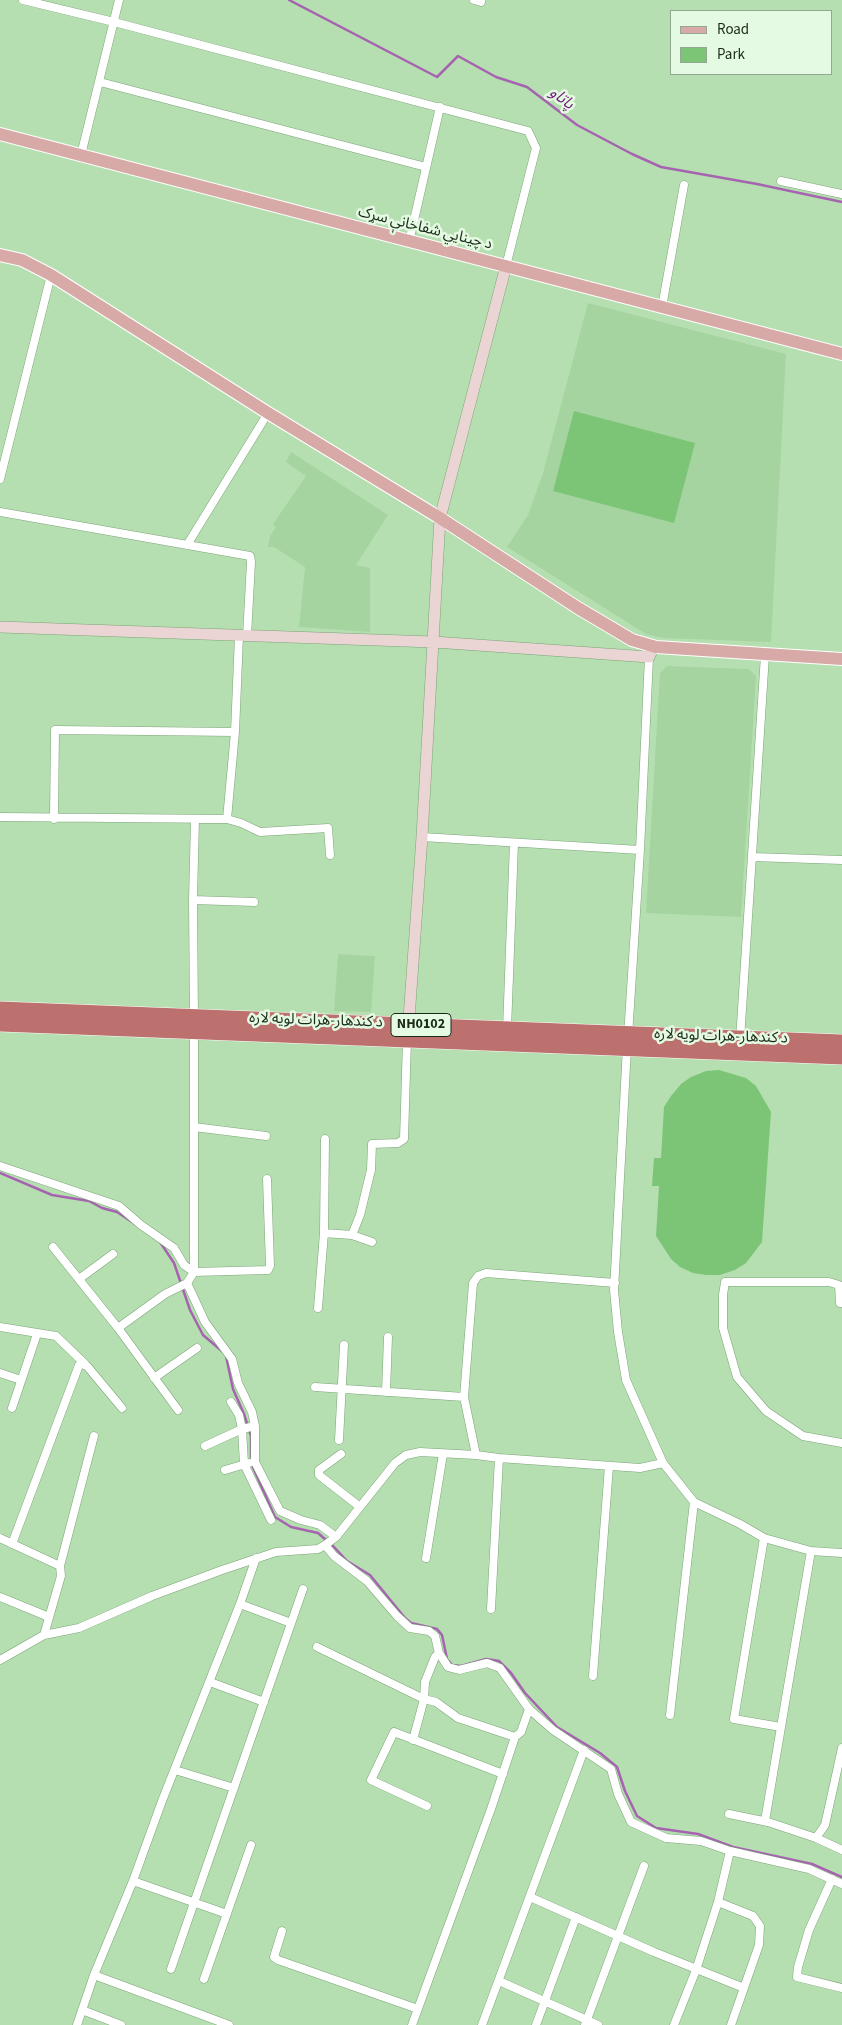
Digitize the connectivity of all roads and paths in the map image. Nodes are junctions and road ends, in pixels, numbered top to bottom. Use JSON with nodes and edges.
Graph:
{"nodes":[{"id":1,"x":23,"y":0,"type":"edge"},
{"id":2,"x":120,"y":0,"type":"edge"},
{"id":3,"x":114,"y":22,"type":"junction"},
{"id":4,"x":100,"y":82,"type":"junction"},
{"id":5,"x":440,"y":107,"type":"junction"},
{"id":6,"x":0,"y":134,"type":"edge"},
{"id":7,"x":81,"y":154,"type":"junction"},
{"id":8,"x":426,"y":167,"type":"junction"},
{"id":9,"x":781,"y":181,"type":"dead end"},
{"id":10,"x":684,"y":185,"type":"dead end"},
{"id":11,"x":842,"y":194,"type":"edge"},
{"id":12,"x":409,"y":242,"type":"junction"},
{"id":13,"x":0,"y":255,"type":"edge"},
{"id":14,"x":506,"y":266,"type":"junction"},
{"id":15,"x":51,"y":275,"type":"junction"},
{"id":16,"x":662,"y":307,"type":"junction"},
{"id":17,"x":842,"y":354,"type":"edge"},
{"id":18,"x":268,"y":414,"type":"junction"},
{"id":19,"x":0,"y":479,"type":"edge"},
{"id":20,"x":0,"y":512,"type":"edge"},
{"id":21,"x":440,"y":518,"type":"junction"},
{"id":22,"x":187,"y":545,"type":"junction"},
{"id":23,"x":0,"y":627,"type":"edge"},
{"id":24,"x":243,"y":636,"type":"junction"},
{"id":25,"x":434,"y":642,"type":"junction"},
{"id":26,"x":651,"y":652,"type":"junction"},
{"id":27,"x":765,"y":655,"type":"junction"},
{"id":28,"x":842,"y":659,"type":"edge"},
{"id":29,"x":235,"y":732,"type":"junction"},
{"id":30,"x":0,"y":817,"type":"edge"},
{"id":31,"x":54,"y":819,"type":"junction"},
{"id":32,"x":227,"y":819,"type":"junction"},
{"id":33,"x":195,"y":820,"type":"junction"},
{"id":34,"x":422,"y":838,"type":"junction"},
{"id":35,"x":514,"y":843,"type":"junction"},
{"id":36,"x":640,"y":850,"type":"junction"},
{"id":37,"x":330,"y":855,"type":"dead end"},
{"id":38,"x":752,"y":857,"type":"junction"},
{"id":39,"x":842,"y":860,"type":"edge"},
{"id":40,"x":193,"y":900,"type":"junction"},
{"id":41,"x":254,"y":902,"type":"dead end"},
{"id":42,"x":0,"y":1009,"type":"edge"},
{"id":43,"x":194,"y":1023,"type":"junction"},
{"id":44,"x":0,"y":1024,"type":"edge"},
{"id":45,"x":507,"y":1029,"type":"junction"},
{"id":46,"x":408,"y":1032,"type":"junction"},
{"id":47,"x":628,"y":1041,"type":"junction"},
{"id":48,"x":842,"y":1042,"type":"edge"},
{"id":49,"x":740,"y":1045,"type":"junction"},
{"id":50,"x":842,"y":1057,"type":"edge"},
{"id":51,"x":194,"y":1127,"type":"junction"},
{"id":52,"x":266,"y":1136,"type":"dead end"},
{"id":53,"x":325,"y":1140,"type":"dead end"},
{"id":54,"x":0,"y":1166,"type":"edge"},
{"id":55,"x":267,"y":1179,"type":"dead end"},
{"id":56,"x":324,"y":1233,"type":"junction"},
{"id":57,"x":352,"y":1235,"type":"junction"},
{"id":58,"x":372,"y":1242,"type":"dead end"},
{"id":59,"x":53,"y":1247,"type":"dead end"},
{"id":60,"x":113,"y":1254,"type":"dead end"},
{"id":61,"x":194,"y":1272,"type":"junction"},
{"id":62,"x":79,"y":1279,"type":"junction"},
{"id":63,"x":187,"y":1283,"type":"junction"},
{"id":64,"x":615,"y":1283,"type":"junction"},
{"id":65,"x":842,"y":1302,"type":"edge"},
{"id":66,"x":318,"y":1308,"type":"dead end"},
{"id":67,"x":0,"y":1327,"type":"edge"},
{"id":68,"x":118,"y":1328,"type":"junction"},
{"id":69,"x":36,"y":1337,"type":"dead end"},
{"id":70,"x":388,"y":1337,"type":"dead end"},
{"id":71,"x":344,"y":1345,"type":"dead end"},
{"id":72,"x":197,"y":1348,"type":"dead end"},
{"id":73,"x":85,"y":1364,"type":"junction"},
{"id":74,"x":0,"y":1373,"type":"edge"},
{"id":75,"x":154,"y":1378,"type":"junction"},
{"id":76,"x":21,"y":1380,"type":"junction"},
{"id":77,"x":315,"y":1387,"type":"dead end"},
{"id":78,"x":343,"y":1389,"type":"junction"},
{"id":79,"x":386,"y":1392,"type":"junction"},
{"id":80,"x":464,"y":1397,"type":"junction"},
{"id":81,"x":231,"y":1402,"type":"dead end"},
{"id":82,"x":12,"y":1408,"type":"dead end"},
{"id":83,"x":122,"y":1408,"type":"dead end"},
{"id":84,"x":178,"y":1410,"type":"dead end"},
{"id":85,"x":255,"y":1426,"type":"junction"},
{"id":86,"x":242,"y":1429,"type":"junction"},
{"id":87,"x":94,"y":1436,"type":"dead end"},
{"id":88,"x":339,"y":1440,"type":"dead end"},
{"id":89,"x":842,"y":1444,"type":"edge"},
{"id":90,"x":205,"y":1446,"type":"dead end"},
{"id":91,"x":341,"y":1454,"type":"dead end"},
{"id":92,"x":443,"y":1454,"type":"junction"},
{"id":93,"x":476,"y":1455,"type":"junction"},
{"id":94,"x":499,"y":1458,"type":"junction"},
{"id":95,"x":255,"y":1462,"type":"junction"},
{"id":96,"x":663,"y":1463,"type":"junction"},
{"id":97,"x":244,"y":1464,"type":"junction"},
{"id":98,"x":609,"y":1466,"type":"junction"},
{"id":99,"x":224,"y":1470,"type":"dead end"},
{"id":100,"x":694,"y":1502,"type":"junction"},
{"id":101,"x":360,"y":1507,"type":"junction"},
{"id":102,"x":271,"y":1520,"type":"dead end"},
{"id":103,"x":0,"y":1538,"type":"edge"},
{"id":104,"x":334,"y":1538,"type":"junction"},
{"id":105,"x":764,"y":1538,"type":"junction"},
{"id":106,"x":12,"y":1544,"type":"junction"},
{"id":107,"x":326,"y":1545,"type":"junction"},
{"id":108,"x":811,"y":1551,"type":"junction"},
{"id":109,"x":842,"y":1553,"type":"edge"},
{"id":110,"x":256,"y":1558,"type":"junction"},
{"id":111,"x":426,"y":1558,"type":"dead end"},
{"id":112,"x":60,"y":1566,"type":"junction"},
{"id":113,"x":303,"y":1590,"type":"dead end"},
{"id":114,"x":0,"y":1597,"type":"edge"},
{"id":115,"x":240,"y":1604,"type":"junction"},
{"id":116,"x":491,"y":1609,"type":"dead end"},
{"id":117,"x":49,"y":1617,"type":"junction"},
{"id":118,"x":292,"y":1623,"type":"junction"},
{"id":119,"x":44,"y":1635,"type":"junction"},
{"id":120,"x":317,"y":1647,"type":"dead end"},
{"id":121,"x":439,"y":1653,"type":"junction"},
{"id":122,"x":0,"y":1660,"type":"edge"},
{"id":123,"x":593,"y":1676,"type":"dead end"},
{"id":124,"x":210,"y":1682,"type":"junction"},
{"id":125,"x":424,"y":1699,"type":"junction"},
{"id":126,"x":264,"y":1702,"type":"junction"},
{"id":127,"x":529,"y":1709,"type":"junction"},
{"id":128,"x":670,"y":1715,"type":"dead end"},
{"id":129,"x":781,"y":1727,"type":"junction"},
{"id":130,"x":514,"y":1737,"type":"junction"},
{"id":131,"x":413,"y":1740,"type":"junction"},
{"id":132,"x":842,"y":1748,"type":"edge"},
{"id":133,"x":584,"y":1750,"type":"junction"},
{"id":134,"x":175,"y":1770,"type":"junction"},
{"id":135,"x":503,"y":1774,"type":"junction"},
{"id":136,"x":234,"y":1788,"type":"junction"},
{"id":137,"x":427,"y":1806,"type":"dead end"},
{"id":138,"x":730,"y":1814,"type":"dead end"},
{"id":139,"x":765,"y":1821,"type":"junction"},
{"id":140,"x":816,"y":1838,"type":"junction"},
{"id":141,"x":251,"y":1845,"type":"dead end"},
{"id":142,"x":842,"y":1850,"type":"edge"},
{"id":143,"x":730,"y":1851,"type":"junction"},
{"id":144,"x":644,"y":1866,"type":"dead end"},
{"id":145,"x":832,"y":1880,"type":"junction"},
{"id":146,"x":133,"y":1881,"type":"junction"},
{"id":147,"x":842,"y":1884,"type":"edge"},
{"id":148,"x":530,"y":1897,"type":"junction"},
{"id":149,"x":194,"y":1902,"type":"junction"},
{"id":150,"x":718,"y":1902,"type":"junction"},
{"id":151,"x":227,"y":1914,"type":"junction"},
{"id":152,"x":576,"y":1917,"type":"junction"},
{"id":153,"x":282,"y":1931,"type":"dead end"},
{"id":154,"x":618,"y":1936,"type":"junction"},
{"id":155,"x":171,"y":1968,"type":"dead end"},
{"id":156,"x":696,"y":1970,"type":"junction"},
{"id":157,"x":94,"y":1974,"type":"junction"},
{"id":158,"x":204,"y":1979,"type":"dead end"},
{"id":159,"x":499,"y":1981,"type":"junction"},
{"id":160,"x":744,"y":1988,"type":"junction"},
{"id":161,"x":842,"y":1988,"type":"edge"},
{"id":162,"x":544,"y":2002,"type":"junction"},
{"id":163,"x":418,"y":2009,"type":"junction"},
{"id":164,"x":82,"y":2010,"type":"junction"},
{"id":165,"x":586,"y":2022,"type":"edge"},
{"id":166,"x":78,"y":2025,"type":"edge"},
{"id":167,"x":121,"y":2025,"type":"edge"},
{"id":168,"x":229,"y":2025,"type":"edge"},
{"id":169,"x":412,"y":2025,"type":"edge"},
{"id":170,"x":482,"y":2025,"type":"edge"},
{"id":171,"x":536,"y":2025,"type":"edge"},
{"id":172,"x":598,"y":2025,"type":"edge"},
{"id":173,"x":674,"y":2025,"type":"edge"},
{"id":174,"x":731,"y":2025,"type":"edge"}],
"edges":[{"from":1,"to":3,"type":"street"},
{"from":2,"to":3,"type":"street"},
{"from":3,"to":4,"type":"street"},
{"from":3,"to":5,"type":"street"},
{"from":4,"to":7,"type":"street"},
{"from":4,"to":8,"type":"street"},
{"from":5,"to":8,"type":"street"},
{"from":5,"to":14,"type":"street"},
{"from":6,"to":7,"type":"main road","name":"د چينايي شفاخانې سړک"},
{"from":7,"to":12,"type":"main road","name":"د چينايي شفاخانې سړک"},
{"from":8,"to":12,"type":"street"},
{"from":9,"to":11,"type":"street"},
{"from":10,"to":16,"type":"street"},
{"from":12,"to":14,"type":"main road","name":"د چينايي شفاخانې سړک"},
{"from":13,"to":15,"type":"main road"},
{"from":14,"to":16,"type":"main road","name":"د چينايي شفاخانې سړک"},
{"from":14,"to":21,"type":"street"},
{"from":15,"to":18,"type":"main road"},
{"from":15,"to":19,"type":"street"},
{"from":16,"to":17,"type":"main road","name":"د چينايي شفاخانې سړک"},
{"from":18,"to":21,"type":"main road"},
{"from":18,"to":22,"type":"street"},
{"from":20,"to":22,"type":"street"},
{"from":21,"to":25,"type":"street"},
{"from":21,"to":26,"type":"main road"},
{"from":22,"to":24,"type":"street"},
{"from":23,"to":24,"type":"street"},
{"from":24,"to":25,"type":"street"},
{"from":24,"to":29,"type":"street"},
{"from":25,"to":26,"type":"street"},
{"from":25,"to":34,"type":"street"},
{"from":26,"to":27,"type":"main road"},
{"from":26,"to":36,"type":"street"},
{"from":27,"to":28,"type":"main road"},
{"from":27,"to":38,"type":"street"},
{"from":29,"to":31,"type":"street"},
{"from":29,"to":32,"type":"street"},
{"from":30,"to":31,"type":"street"},
{"from":31,"to":33,"type":"street"},
{"from":32,"to":33,"type":"street"},
{"from":32,"to":37,"type":"street"},
{"from":33,"to":40,"type":"street"},
{"from":34,"to":35,"type":"street"},
{"from":34,"to":46,"type":"street"},
{"from":35,"to":36,"type":"street"},
{"from":35,"to":45,"type":"street"},
{"from":36,"to":47,"type":"street"},
{"from":38,"to":39,"type":"street"},
{"from":38,"to":49,"type":"street"},
{"from":40,"to":41,"type":"street"},
{"from":40,"to":43,"type":"street"},
{"from":42,"to":43,"type":"highway","name":"د کندهار-هرات لويه لاره","number":"NH0102"},
{"from":43,"to":44,"type":"highway","name":"د کندهار-هرات لويه لاره","number":"NH0102"},
{"from":43,"to":46,"type":"highway","name":"د کندهار-هرات لويه لاره","number":"NH0102"},
{"from":43,"to":51,"type":"street"},
{"from":45,"to":46,"type":"highway","name":"د کندهار-هرات لويه لاره","number":"NH0102"},
{"from":45,"to":47,"type":"highway","name":"د کندهار-هرات لويه لاره","number":"NH0102"},
{"from":46,"to":47,"type":"highway","name":"د کندهار-هرات لويه لاره","number":"NH0102"},
{"from":46,"to":57,"type":"street"},
{"from":47,"to":49,"type":"highway","name":"د کندهار-هرات لويه لاره","number":"NH0102"},
{"from":47,"to":64,"type":"street"},
{"from":48,"to":49,"type":"highway","name":"د کندهار-هرات لويه لاره","number":"NH0102"},
{"from":49,"to":50,"type":"highway","name":"د کندهار-هرات لويه لاره","number":"NH0102"},
{"from":51,"to":52,"type":"street"},
{"from":51,"to":61,"type":"street"},
{"from":53,"to":56,"type":"street"},
{"from":54,"to":61,"type":"street"},
{"from":55,"to":61,"type":"street"},
{"from":56,"to":57,"type":"street"},
{"from":56,"to":66,"type":"street"},
{"from":57,"to":58,"type":"street"},
{"from":59,"to":62,"type":"street"},
{"from":60,"to":62,"type":"street"},
{"from":61,"to":63,"type":"street"},
{"from":62,"to":68,"type":"street"},
{"from":63,"to":68,"type":"street"},
{"from":63,"to":85,"type":"street"},
{"from":64,"to":80,"type":"street"},
{"from":64,"to":96,"type":"street"},
{"from":65,"to":89,"type":"street"},
{"from":67,"to":73,"type":"street"},
{"from":68,"to":75,"type":"street"},
{"from":69,"to":76,"type":"street"},
{"from":70,"to":79,"type":"street"},
{"from":71,"to":78,"type":"street"},
{"from":72,"to":75,"type":"street"},
{"from":73,"to":83,"type":"street"},
{"from":73,"to":106,"type":"street"},
{"from":74,"to":76,"type":"street"},
{"from":75,"to":84,"type":"street"},
{"from":76,"to":82,"type":"street"},
{"from":77,"to":78,"type":"street"},
{"from":78,"to":79,"type":"street"},
{"from":78,"to":88,"type":"street"},
{"from":79,"to":80,"type":"street"},
{"from":80,"to":93,"type":"street"},
{"from":81,"to":86,"type":"street"},
{"from":85,"to":86,"type":"street"},
{"from":85,"to":95,"type":"street"},
{"from":86,"to":90,"type":"street"},
{"from":86,"to":97,"type":"street"},
{"from":87,"to":112,"type":"street"},
{"from":91,"to":101,"type":"street"},
{"from":92,"to":93,"type":"street"},
{"from":92,"to":101,"type":"street"},
{"from":92,"to":111,"type":"street"},
{"from":93,"to":94,"type":"street"},
{"from":94,"to":98,"type":"street"},
{"from":94,"to":116,"type":"street"},
{"from":95,"to":97,"type":"street"},
{"from":95,"to":104,"type":"street"},
{"from":96,"to":98,"type":"street"},
{"from":96,"to":100,"type":"street"},
{"from":97,"to":99,"type":"street"},
{"from":97,"to":102,"type":"street"},
{"from":98,"to":123,"type":"street"},
{"from":100,"to":105,"type":"street"},
{"from":100,"to":128,"type":"street"},
{"from":101,"to":104,"type":"street"},
{"from":103,"to":106,"type":"street"},
{"from":104,"to":107,"type":"street"},
{"from":105,"to":108,"type":"street"},
{"from":105,"to":129,"type":"street"},
{"from":106,"to":112,"type":"street"},
{"from":107,"to":110,"type":"street"},
{"from":107,"to":121,"type":"street"},
{"from":108,"to":109,"type":"street"},
{"from":108,"to":129,"type":"street"},
{"from":110,"to":115,"type":"street"},
{"from":110,"to":119,"type":"street"},
{"from":112,"to":117,"type":"street"},
{"from":113,"to":118,"type":"street"},
{"from":114,"to":117,"type":"street"},
{"from":115,"to":118,"type":"street"},
{"from":115,"to":124,"type":"street"},
{"from":117,"to":119,"type":"street"},
{"from":118,"to":126,"type":"street"},
{"from":119,"to":122,"type":"street"},
{"from":120,"to":125,"type":"street"},
{"from":121,"to":125,"type":"street"},
{"from":121,"to":127,"type":"street"},
{"from":124,"to":126,"type":"street"},
{"from":124,"to":134,"type":"street"},
{"from":125,"to":130,"type":"street"},
{"from":125,"to":131,"type":"street"},
{"from":126,"to":136,"type":"street"},
{"from":127,"to":130,"type":"street"},
{"from":127,"to":133,"type":"street"},
{"from":129,"to":139,"type":"street"},
{"from":130,"to":135,"type":"street"},
{"from":131,"to":135,"type":"street"},
{"from":131,"to":137,"type":"street"},
{"from":132,"to":140,"type":"street"},
{"from":133,"to":143,"type":"street"},
{"from":133,"to":148,"type":"street"},
{"from":134,"to":136,"type":"street"},
{"from":134,"to":146,"type":"street"},
{"from":135,"to":163,"type":"street"},
{"from":136,"to":149,"type":"street"},
{"from":138,"to":139,"type":"street"},
{"from":139,"to":140,"type":"street"},
{"from":140,"to":142,"type":"street"},
{"from":141,"to":151,"type":"street"},
{"from":143,"to":145,"type":"street"},
{"from":143,"to":150,"type":"street"},
{"from":144,"to":154,"type":"street"},
{"from":145,"to":147,"type":"street"},
{"from":145,"to":161,"type":"street"},
{"from":146,"to":149,"type":"street"},
{"from":146,"to":157,"type":"street"},
{"from":148,"to":152,"type":"street"},
{"from":148,"to":159,"type":"street"},
{"from":149,"to":151,"type":"street"},
{"from":149,"to":155,"type":"street"},
{"from":150,"to":156,"type":"street"},
{"from":150,"to":160,"type":"street"},
{"from":151,"to":158,"type":"street"},
{"from":152,"to":154,"type":"street"},
{"from":152,"to":162,"type":"street"},
{"from":153,"to":163,"type":"street"},
{"from":154,"to":156,"type":"street"},
{"from":154,"to":165,"type":"street"},
{"from":156,"to":160,"type":"street"},
{"from":156,"to":173,"type":"street"},
{"from":157,"to":164,"type":"street"},
{"from":157,"to":168,"type":"street"},
{"from":159,"to":162,"type":"street"},
{"from":159,"to":170,"type":"street"},
{"from":160,"to":174,"type":"street"},
{"from":162,"to":165,"type":"street"},
{"from":162,"to":171,"type":"street"},
{"from":163,"to":169,"type":"street"},
{"from":164,"to":166,"type":"street"},
{"from":164,"to":167,"type":"street"},
{"from":165,"to":172,"type":"street"}]}
